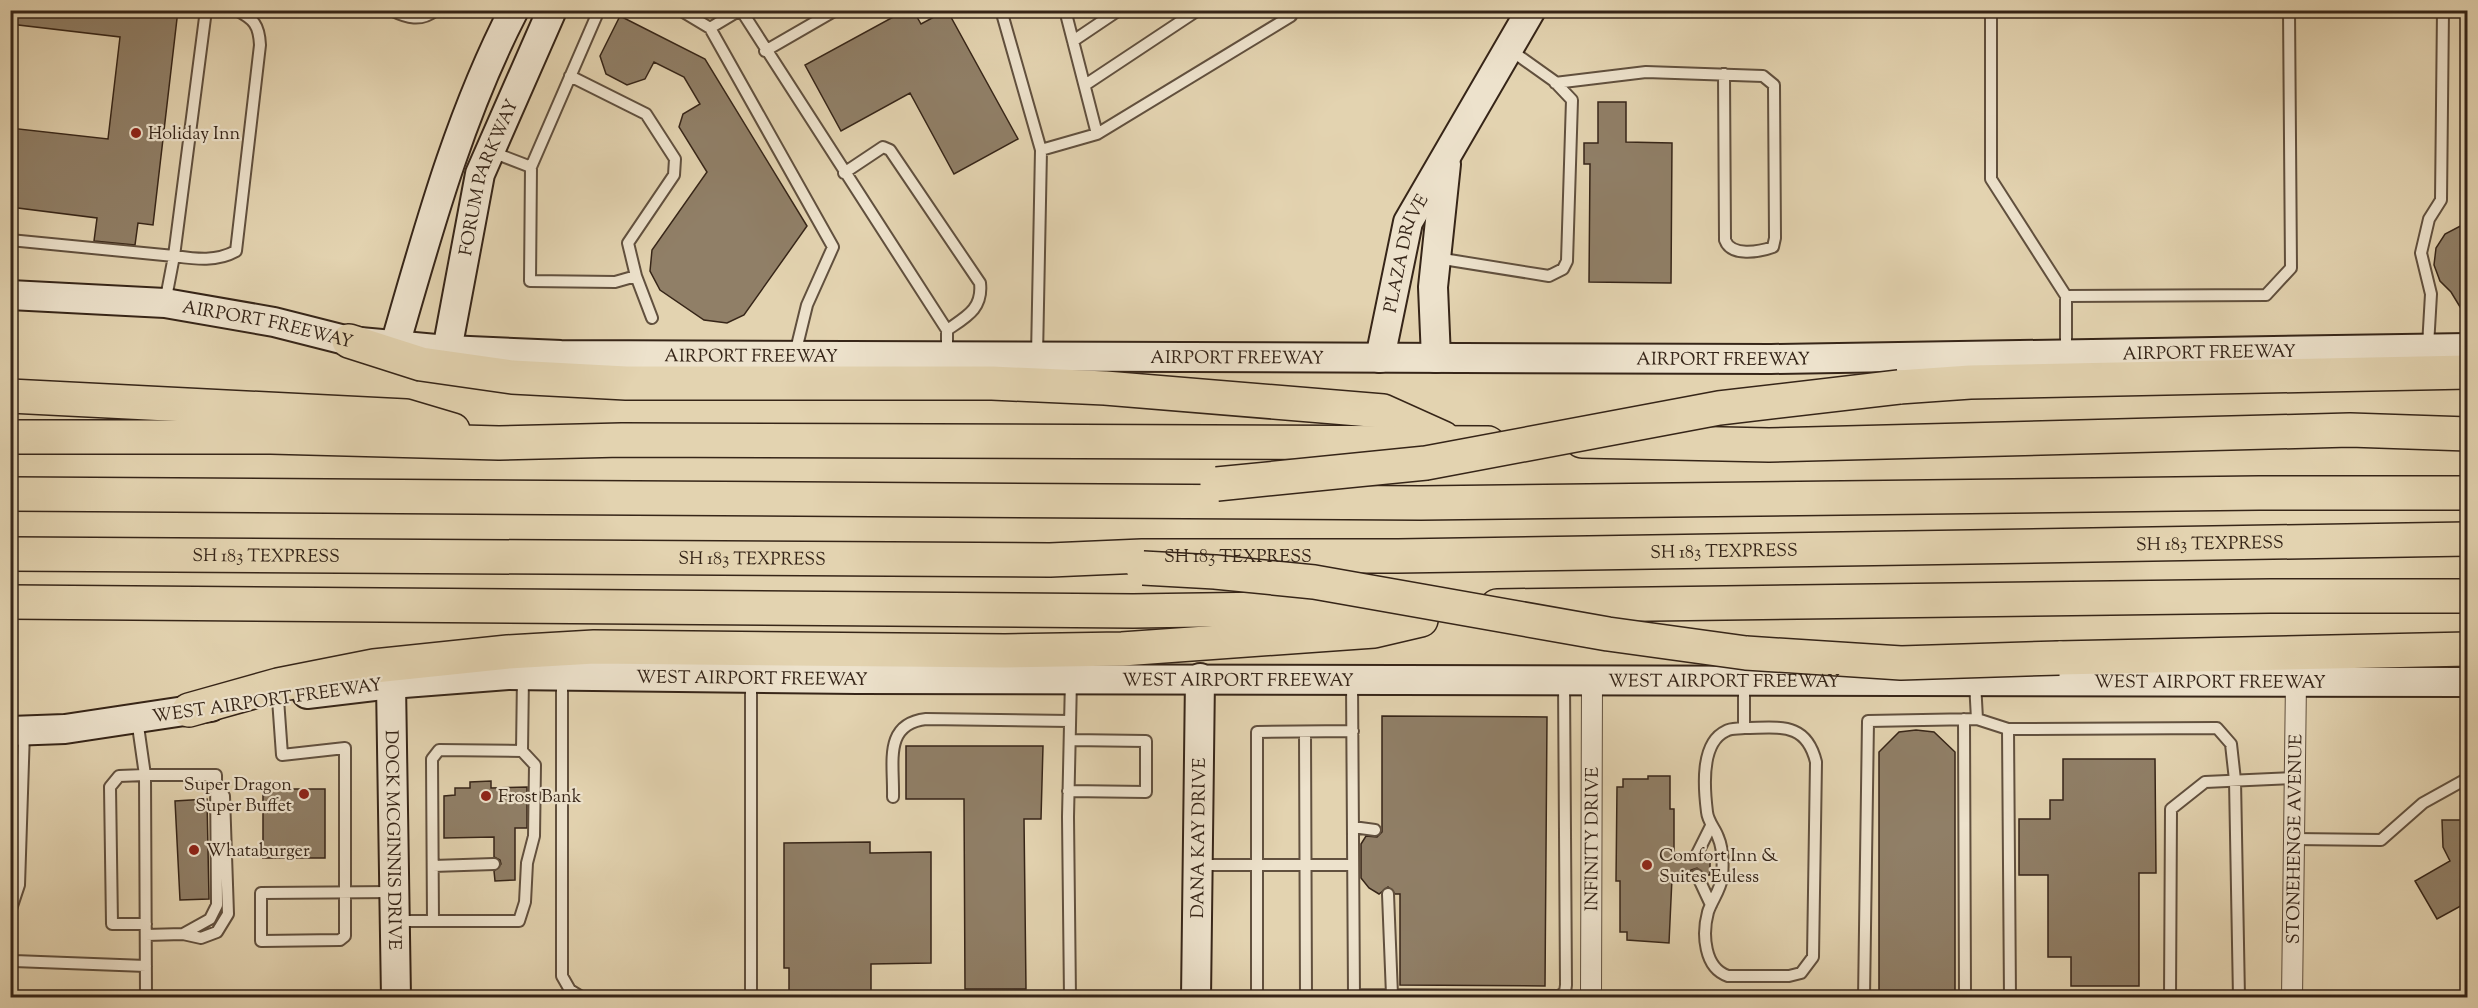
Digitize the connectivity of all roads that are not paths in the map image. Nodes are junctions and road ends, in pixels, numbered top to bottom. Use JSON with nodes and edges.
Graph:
{"nodes":[{"id":1,"x":206,"y":10,"type":"edge"},
{"id":2,"x":236,"y":10,"type":"edge"},
{"id":3,"x":392,"y":10,"type":"edge"},
{"id":4,"x":436,"y":10,"type":"edge"},
{"id":5,"x":514,"y":10,"type":"edge"},
{"id":6,"x":552,"y":10,"type":"edge"},
{"id":7,"x":599,"y":10,"type":"edge"},
{"id":8,"x":680,"y":10,"type":"edge"},
{"id":9,"x":836,"y":10,"type":"edge"},
{"id":10,"x":1001,"y":10,"type":"edge"},
{"id":11,"x":1065,"y":10,"type":"edge"},
{"id":12,"x":1119,"y":10,"type":"edge"},
{"id":13,"x":1198,"y":10,"type":"edge"},
{"id":14,"x":1291,"y":10,"type":"edge"},
{"id":15,"x":1531,"y":10,"type":"edge"},
{"id":16,"x":1991,"y":10,"type":"edge"},
{"id":17,"x":2289,"y":10,"type":"edge"},
{"id":18,"x":2443,"y":10,"type":"edge"},
{"id":19,"x":740,"y":11,"type":"edge"},
{"id":20,"x":710,"y":28,"type":"junction"},
{"id":21,"x":1073,"y":41,"type":"junction"},
{"id":22,"x":1509,"y":49,"type":"junction"},
{"id":23,"x":765,"y":51,"type":"junction"},
{"id":24,"x":1724,"y":74,"type":"junction"},
{"id":25,"x":570,"y":76,"type":"junction"},
{"id":26,"x":1556,"y":83,"type":"junction"},
{"id":27,"x":1085,"y":85,"type":"junction"},
{"id":28,"x":1097,"y":134,"type":"junction"},
{"id":29,"x":459,"y":138,"type":"junction"},
{"id":30,"x":1041,"y":150,"type":"junction"},
{"id":31,"x":489,"y":151,"type":"junction"},
{"id":32,"x":1447,"y":156,"type":"junction"},
{"id":33,"x":531,"y":167,"type":"junction"},
{"id":34,"x":844,"y":173,"type":"junction"},
{"id":35,"x":10,"y":240,"type":"edge"},
{"id":36,"x":174,"y":256,"type":"junction"},
{"id":37,"x":1436,"y":258,"type":"junction"},
{"id":38,"x":636,"y":276,"type":"junction"},
{"id":39,"x":10,"y":295,"type":"edge"},
{"id":40,"x":2067,"y":297,"type":"junction"},
{"id":41,"x":165,"y":303,"type":"junction"},
{"id":42,"x":652,"y":318,"type":"dead end"},
{"id":43,"x":349,"y":341,"type":"junction"},
{"id":44,"x":947,"y":344,"type":"junction"},
{"id":45,"x":395,"y":345,"type":"junction"},
{"id":46,"x":2428,"y":348,"type":"junction"},
{"id":47,"x":2468,"y":348,"type":"edge"},
{"id":48,"x":447,"y":350,"type":"junction"},
{"id":49,"x":2066,"y":354,"type":"junction"},
{"id":50,"x":795,"y":356,"type":"junction"},
{"id":51,"x":1037,"y":357,"type":"junction"},
{"id":52,"x":1380,"y":358,"type":"junction"},
{"id":53,"x":1436,"y":358,"type":"junction"},
{"id":54,"x":2468,"y":372,"type":"edge"},
{"id":55,"x":10,"y":396,"type":"edge"},
{"id":56,"x":2468,"y":423,"type":"edge"},
{"id":57,"x":2350,"y":430,"type":"junction"},
{"id":58,"x":2468,"y":434,"type":"edge"},
{"id":59,"x":10,"y":437,"type":"edge"},
{"id":60,"x":500,"y":443,"type":"junction"},
{"id":61,"x":1456,"y":443,"type":"junction"},
{"id":62,"x":2468,"y":481,"type":"edge"},
{"id":63,"x":1216,"y":493,"type":"junction"},
{"id":64,"x":2259,"y":493,"type":"junction"},
{"id":65,"x":2468,"y":493,"type":"edge"},
{"id":66,"x":10,"y":494,"type":"edge"},
{"id":67,"x":2468,"y":539,"type":"edge"},
{"id":68,"x":10,"y":554,"type":"edge"},
{"id":69,"x":1143,"y":562,"type":"junction"},
{"id":70,"x":2468,"y":598,"type":"edge"},
{"id":71,"x":10,"y":602,"type":"edge"},
{"id":72,"x":1478,"y":606,"type":"junction"},
{"id":73,"x":2468,"y":649,"type":"edge"},
{"id":74,"x":523,"y":675,"type":"junction"},
{"id":75,"x":562,"y":676,"type":"junction"},
{"id":76,"x":751,"y":678,"type":"junction"},
{"id":77,"x":1200,"y":678,"type":"junction"},
{"id":78,"x":1071,"y":679,"type":"junction"},
{"id":79,"x":1352,"y":679,"type":"junction"},
{"id":80,"x":1578,"y":681,"type":"junction"},
{"id":81,"x":1744,"y":681,"type":"junction"},
{"id":82,"x":2296,"y":681,"type":"junction"},
{"id":83,"x":1976,"y":682,"type":"junction"},
{"id":84,"x":2468,"y":682,"type":"edge"},
{"id":85,"x":391,"y":684,"type":"junction"},
{"id":86,"x":278,"y":699,"type":"junction"},
{"id":87,"x":189,"y":710,"type":"junction"},
{"id":88,"x":137,"y":718,"type":"junction"},
{"id":89,"x":1964,"y":719,"type":"junction"},
{"id":90,"x":1977,"y":719,"type":"junction"},
{"id":91,"x":1070,"y":721,"type":"junction"},
{"id":92,"x":1744,"y":728,"type":"junction"},
{"id":93,"x":2008,"y":729,"type":"junction"},
{"id":94,"x":17,"y":731,"type":"edge"},
{"id":95,"x":1353,"y":731,"type":"junction"},
{"id":96,"x":1305,"y":732,"type":"junction"},
{"id":97,"x":1070,"y":741,"type":"junction"},
{"id":98,"x":522,"y":751,"type":"junction"},
{"id":99,"x":145,"y":775,"type":"junction"},
{"id":100,"x":2295,"y":778,"type":"junction"},
{"id":101,"x":2468,"y":778,"type":"edge"},
{"id":102,"x":2235,"y":780,"type":"junction"},
{"id":103,"x":1068,"y":791,"type":"junction"},
{"id":104,"x":893,"y":797,"type":"dead end"},
{"id":105,"x":1353,"y":826,"type":"junction"},
{"id":106,"x":1711,"y":826,"type":"junction"},
{"id":107,"x":1375,"y":830,"type":"dead end"},
{"id":108,"x":2294,"y":839,"type":"junction"},
{"id":109,"x":1697,"y":854,"type":"dead end"},
{"id":110,"x":494,"y":864,"type":"dead end"},
{"id":111,"x":1197,"y":865,"type":"junction"},
{"id":112,"x":1257,"y":865,"type":"junction"},
{"id":113,"x":1305,"y":865,"type":"junction"},
{"id":114,"x":1353,"y":865,"type":"junction"},
{"id":115,"x":433,"y":866,"type":"junction"},
{"id":116,"x":1697,"y":875,"type":"dead end"},
{"id":117,"x":345,"y":892,"type":"junction"},
{"id":118,"x":394,"y":892,"type":"junction"},
{"id":119,"x":1388,"y":894,"type":"dead end"},
{"id":120,"x":1711,"y":904,"type":"junction"},
{"id":121,"x":10,"y":912,"type":"edge"},
{"id":122,"x":394,"y":921,"type":"junction"},
{"id":123,"x":433,"y":921,"type":"junction"},
{"id":124,"x":146,"y":924,"type":"junction"},
{"id":125,"x":146,"y":935,"type":"junction"},
{"id":126,"x":10,"y":958,"type":"edge"},
{"id":127,"x":146,"y":966,"type":"junction"},
{"id":128,"x":1392,"y":995,"type":"junction"},
{"id":129,"x":1354,"y":996,"type":"edge"},
{"id":130,"x":1418,"y":997,"type":"edge"},
{"id":131,"x":146,"y":998,"type":"edge"},
{"id":132,"x":396,"y":998,"type":"edge"},
{"id":133,"x":583,"y":998,"type":"edge"},
{"id":134,"x":751,"y":998,"type":"edge"},
{"id":135,"x":1070,"y":998,"type":"edge"},
{"id":136,"x":1196,"y":998,"type":"edge"},
{"id":137,"x":1257,"y":998,"type":"edge"},
{"id":138,"x":1306,"y":998,"type":"edge"},
{"id":139,"x":1591,"y":998,"type":"edge"},
{"id":140,"x":1864,"y":998,"type":"edge"},
{"id":141,"x":1965,"y":998,"type":"edge"},
{"id":142,"x":2010,"y":998,"type":"edge"},
{"id":143,"x":2170,"y":998,"type":"edge"},
{"id":144,"x":2239,"y":998,"type":"edge"},
{"id":145,"x":2292,"y":998,"type":"edge"}],
"edges":[{"from":1,"to":36,"type":"lane"},
{"from":2,"to":36,"type":"lane"},
{"from":3,"to":4,"type":"lane"},
{"from":5,"to":29,"type":"main road","name":"FORUM PARKWAY"},
{"from":6,"to":31,"type":"main road","name":"FORUM PARKWAY"},
{"from":7,"to":25,"type":"lane"},
{"from":8,"to":20,"type":"lane"},
{"from":9,"to":23,"type":"lane"},
{"from":10,"to":30,"type":"lane"},
{"from":11,"to":21,"type":"lane"},
{"from":12,"to":21,"type":"lane"},
{"from":13,"to":27,"type":"lane"},
{"from":14,"to":28,"type":"lane"},
{"from":15,"to":22,"type":"main road","name":"PLAZA DRIVE"},
{"from":16,"to":40,"type":"lane"},
{"from":17,"to":40,"type":"lane"},
{"from":18,"to":46,"type":"lane"},
{"from":19,"to":20,"type":"lane"},
{"from":19,"to":23,"type":"lane"},
{"from":20,"to":50,"type":"lane"},
{"from":21,"to":27,"type":"lane"},
{"from":22,"to":26,"type":"lane"},
{"from":22,"to":32,"type":"main road","name":"PLAZA DRIVE"},
{"from":23,"to":34,"type":"lane"},
{"from":24,"to":24,"type":"lane"},
{"from":24,"to":26,"type":"lane"},
{"from":25,"to":33,"type":"lane"},
{"from":25,"to":38,"type":"lane"},
{"from":26,"to":37,"type":"lane"},
{"from":27,"to":28,"type":"lane"},
{"from":28,"to":30,"type":"lane"},
{"from":29,"to":31,"type":"main road"},
{"from":29,"to":45,"type":"main road","name":"FORUM PARKWAY"},
{"from":30,"to":51,"type":"lane"},
{"from":31,"to":33,"type":"lane"},
{"from":31,"to":48,"type":"main road","name":"FORUM PARKWAY"},
{"from":32,"to":37,"type":"main road","name":"PLAZA DRIVE"},
{"from":32,"to":52,"type":"main road","name":"PLAZA DRIVE"},
{"from":33,"to":38,"type":"lane"},
{"from":34,"to":44,"type":"lane"},
{"from":34,"to":44,"type":"lane"},
{"from":35,"to":36,"type":"lane"},
{"from":36,"to":41,"type":"lane"},
{"from":37,"to":53,"type":"main road","name":"PLAZA DRIVE"},
{"from":38,"to":42,"type":"lane"},
{"from":39,"to":41,"type":"main road","name":"AIRPORT FREEWAY"},
{"from":40,"to":49,"type":"lane"},
{"from":41,"to":43,"type":"main road","name":"AIRPORT FREEWAY"},
{"from":43,"to":45,"type":"main road","name":"AIRPORT FREEWAY"},
{"from":43,"to":61,"type":"highway"},
{"from":44,"to":50,"type":"main road","name":"AIRPORT FREEWAY"},
{"from":44,"to":51,"type":"main road","name":"AIRPORT FREEWAY"},
{"from":45,"to":48,"type":"main road","name":"AIRPORT FREEWAY"},
{"from":46,"to":47,"type":"main road","name":"AIRPORT FREEWAY"},
{"from":46,"to":49,"type":"main road","name":"AIRPORT FREEWAY"},
{"from":48,"to":50,"type":"main road","name":"AIRPORT FREEWAY"},
{"from":49,"to":53,"type":"main road","name":"AIRPORT FREEWAY"},
{"from":51,"to":52,"type":"main road","name":"AIRPORT FREEWAY"},
{"from":52,"to":53,"type":"main road","name":"AIRPORT FREEWAY"},
{"from":54,"to":63,"type":"highway","bridge":true},
{"from":55,"to":60,"type":"highway"},
{"from":56,"to":57,"type":"highway"},
{"from":57,"to":58,"type":"highway"},
{"from":57,"to":61,"type":"highway"},
{"from":59,"to":60,"type":"highway"},
{"from":60,"to":61,"type":"highway"},
{"from":62,"to":64,"type":"highway"},
{"from":63,"to":64,"type":"highway"},
{"from":63,"to":66,"type":"highway"},
{"from":64,"to":65,"type":"highway"},
{"from":67,"to":69,"type":"highway","name":"SH 183 TEXPRESS"},
{"from":68,"to":69,"type":"highway","name":"SH 183 TEXPRESS"},
{"from":69,"to":73,"type":"highway","bridge":true},
{"from":70,"to":72,"type":"highway"},
{"from":71,"to":72,"type":"highway"},
{"from":72,"to":87,"type":"highway"},
{"from":74,"to":75,"type":"main road","name":"WEST AIRPORT FREEWAY"},
{"from":74,"to":85,"type":"main road","name":"WEST AIRPORT FREEWAY"},
{"from":74,"to":98,"type":"lane"},
{"from":75,"to":76,"type":"main road","name":"WEST AIRPORT FREEWAY"},
{"from":75,"to":133,"type":"lane"},
{"from":76,"to":78,"type":"main road","name":"WEST AIRPORT FREEWAY"},
{"from":76,"to":134,"type":"lane"},
{"from":77,"to":78,"type":"main road","name":"WEST AIRPORT FREEWAY"},
{"from":77,"to":79,"type":"main road","name":"WEST AIRPORT FREEWAY"},
{"from":77,"to":111,"type":"main road","name":"DANA KAY DRIVE"},
{"from":78,"to":91,"type":"lane"},
{"from":79,"to":80,"type":"main road","name":"WEST AIRPORT FREEWAY"},
{"from":79,"to":95,"type":"lane"},
{"from":80,"to":81,"type":"main road","name":"WEST AIRPORT FREEWAY"},
{"from":80,"to":130,"type":"lane"},
{"from":80,"to":139,"type":"street","name":"INFINITY DRIVE"},
{"from":81,"to":83,"type":"main road","name":"WEST AIRPORT FREEWAY"},
{"from":81,"to":92,"type":"lane"},
{"from":82,"to":83,"type":"main road","name":"WEST AIRPORT FREEWAY"},
{"from":82,"to":84,"type":"main road","name":"WEST AIRPORT FREEWAY"},
{"from":82,"to":100,"type":"street","name":"STONEHENGE AVENUE"},
{"from":83,"to":90,"type":"lane"},
{"from":85,"to":86,"type":"main road","name":"WEST AIRPORT FREEWAY"},
{"from":85,"to":118,"type":"main road","name":"DOCK MCGINNIS DRIVE"},
{"from":86,"to":87,"type":"main road","name":"WEST AIRPORT FREEWAY"},
{"from":86,"to":117,"type":"lane"},
{"from":87,"to":88,"type":"main road","name":"WEST AIRPORT FREEWAY"},
{"from":88,"to":94,"type":"main road","name":"WEST AIRPORT FREEWAY"},
{"from":88,"to":99,"type":"lane"},
{"from":89,"to":90,"type":"lane"},
{"from":89,"to":140,"type":"lane"},
{"from":89,"to":141,"type":"lane"},
{"from":90,"to":93,"type":"lane"},
{"from":91,"to":97,"type":"lane"},
{"from":91,"to":104,"type":"lane"},
{"from":92,"to":106,"type":"lane"},
{"from":92,"to":120,"type":"lane"},
{"from":93,"to":102,"type":"lane"},
{"from":93,"to":142,"type":"lane"},
{"from":94,"to":121,"type":"lane"},
{"from":95,"to":96,"type":"lane"},
{"from":95,"to":105,"type":"lane"},
{"from":96,"to":112,"type":"lane"},
{"from":96,"to":113,"type":"lane"},
{"from":97,"to":103,"type":"lane"},
{"from":97,"to":103,"type":"lane"},
{"from":98,"to":115,"type":"lane"},
{"from":98,"to":123,"type":"lane"},
{"from":99,"to":124,"type":"lane"},
{"from":99,"to":124,"type":"lane"},
{"from":99,"to":125,"type":"lane"},
{"from":100,"to":102,"type":"lane"},
{"from":100,"to":108,"type":"street","name":"STONEHENGE AVENUE"},
{"from":101,"to":108,"type":"lane"},
{"from":102,"to":143,"type":"lane"},
{"from":102,"to":144,"type":"lane"},
{"from":103,"to":135,"type":"lane"},
{"from":105,"to":107,"type":"lane"},
{"from":105,"to":114,"type":"lane"},
{"from":106,"to":109,"type":"lane"},
{"from":106,"to":120,"type":"lane"},
{"from":108,"to":145,"type":"street","name":"STONEHENGE AVENUE"},
{"from":110,"to":115,"type":"lane"},
{"from":111,"to":112,"type":"lane"},
{"from":111,"to":136,"type":"main road","name":"DANA KAY DRIVE"},
{"from":112,"to":113,"type":"lane"},
{"from":112,"to":137,"type":"lane"},
{"from":113,"to":114,"type":"lane"},
{"from":113,"to":138,"type":"lane"},
{"from":114,"to":129,"type":"lane"},
{"from":115,"to":123,"type":"lane"},
{"from":116,"to":120,"type":"lane"},
{"from":117,"to":117,"type":"lane"},
{"from":117,"to":118,"type":"lane"},
{"from":118,"to":122,"type":"main road","name":"DOCK MCGINNIS DRIVE"},
{"from":119,"to":128,"type":"lane"},
{"from":122,"to":123,"type":"lane"},
{"from":122,"to":132,"type":"main road","name":"DOCK MCGINNIS DRIVE"},
{"from":124,"to":125,"type":"lane"},
{"from":125,"to":127,"type":"lane"},
{"from":126,"to":127,"type":"lane"},
{"from":127,"to":131,"type":"lane"},
{"from":128,"to":129,"type":"lane"},
{"from":128,"to":130,"type":"lane"}]}
